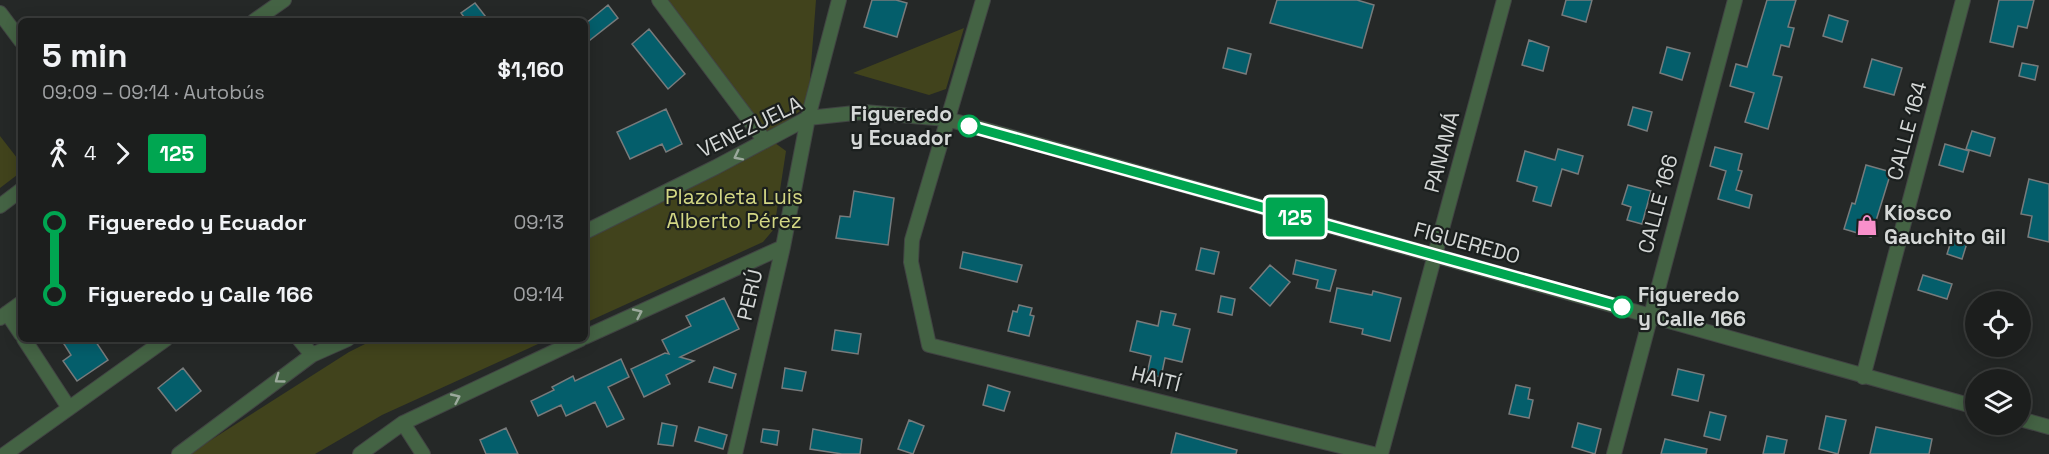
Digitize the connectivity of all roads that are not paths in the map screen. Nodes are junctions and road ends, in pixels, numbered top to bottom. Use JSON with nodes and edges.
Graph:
{"nodes":[{"id":1,"x":284,"y":0,"type":"edge"},
{"id":2,"x":659,"y":0,"type":"edge"},
{"id":3,"x":839,"y":0,"type":"edge"},
{"id":4,"x":983,"y":0,"type":"edge"},
{"id":5,"x":1504,"y":0,"type":"edge"},
{"id":6,"x":1735,"y":0,"type":"edge"},
{"id":7,"x":1963,"y":0,"type":"edge"},
{"id":8,"x":0,"y":13,"type":"edge"},
{"id":9,"x":258,"y":18,"type":"edge"},
{"id":10,"x":18,"y":37,"type":"edge"},
{"id":11,"x":808,"y":118,"type":"junction"},
{"id":12,"x":946,"y":119,"type":"junction"},
{"id":13,"x":765,"y":141,"type":"junction"},
{"id":14,"x":18,"y":192,"type":"edge"},
{"id":15,"x":0,"y":207,"type":"edge"},
{"id":16,"x":588,"y":230,"type":"edge"},
{"id":17,"x":783,"y":247,"type":"junction"},
{"id":18,"x":1436,"y":256,"type":"junction"},
{"id":19,"x":18,"y":305,"type":"edge"},
{"id":20,"x":1650,"y":315,"type":"junction"},
{"id":21,"x":4,"y":316,"type":"edge"},
{"id":22,"x":18,"y":331,"type":"edge"},
{"id":23,"x":588,"y":336,"type":"edge"},
{"id":24,"x":26,"y":342,"type":"edge"},
{"id":25,"x":162,"y":342,"type":"edge"},
{"id":26,"x":301,"y":342,"type":"edge"},
{"id":27,"x":341,"y":342,"type":"edge"},
{"id":28,"x":575,"y":342,"type":"edge"},
{"id":29,"x":312,"y":355,"type":"junction"},
{"id":30,"x":1863,"y":377,"type":"junction"},
{"id":31,"x":1965,"y":404,"type":"edge"},
{"id":32,"x":69,"y":408,"type":"junction"},
{"id":33,"x":2031,"y":422,"type":"edge"},
{"id":34,"x":403,"y":423,"type":"junction"},
{"id":35,"x":2049,"y":427,"type":"edge"},
{"id":36,"x":6,"y":454,"type":"edge"},
{"id":37,"x":179,"y":454,"type":"edge"},
{"id":38,"x":360,"y":454,"type":"edge"},
{"id":39,"x":423,"y":454,"type":"edge"},
{"id":40,"x":735,"y":454,"type":"edge"},
{"id":41,"x":1373,"y":454,"type":"edge"},
{"id":42,"x":1381,"y":454,"type":"edge"},
{"id":43,"x":1614,"y":454,"type":"edge"}],
"edges":[{"from":1,"to":9,"type":"street"},
{"from":2,"to":13,"type":"street"},
{"from":3,"to":11,"type":"street","name":"PERÚ"},
{"from":4,"to":12,"type":"street"},
{"from":5,"to":18,"type":"street","name":"PANAMÁ"},
{"from":6,"to":20,"type":"street","name":"CALLE 166"},
{"from":7,"to":30,"type":"street","name":"CALLE 164"},
{"from":8,"to":10,"type":"street"},
{"from":11,"to":12,"type":"street","name":"VENEZUELA"},
{"from":11,"to":13,"type":"street","name":"VENEZUELA"},
{"from":11,"to":17,"type":"street","name":"PERÚ"},
{"from":12,"to":18,"type":"street","name":"FIGUEREDO"},
{"from":12,"to":41,"type":"street","name":"HAITÍ"},
{"from":13,"to":16,"type":"street","name":"VENEZUELA","one_way":true},
{"from":14,"to":15,"type":"street"},
{"from":23,"to":17,"type":"street","one_way":true},
{"from":17,"to":40,"type":"street","name":"PERÚ"},
{"from":18,"to":20,"type":"street","name":"FIGUEREDO"},
{"from":18,"to":42,"type":"street","name":"PANAMÁ"},
{"from":19,"to":21,"type":"street"},
{"from":20,"to":30,"type":"street","name":"FIGUEREDO"},
{"from":20,"to":43,"type":"street","name":"CALLE 166"},
{"from":21,"to":22,"type":"street"},
{"from":24,"to":32,"type":"street"},
{"from":25,"to":32,"type":"street"},
{"from":26,"to":29,"type":"street"},
{"from":27,"to":29,"type":"street"},
{"from":34,"to":28,"type":"street","one_way":true},
{"from":29,"to":37,"type":"street","one_way":true},
{"from":30,"to":31,"type":"street","name":"FIGUEREDO"},
{"from":32,"to":36,"type":"street"},
{"from":33,"to":35,"type":"street"},
{"from":34,"to":38,"type":"street"},
{"from":34,"to":39,"type":"street"}]}
